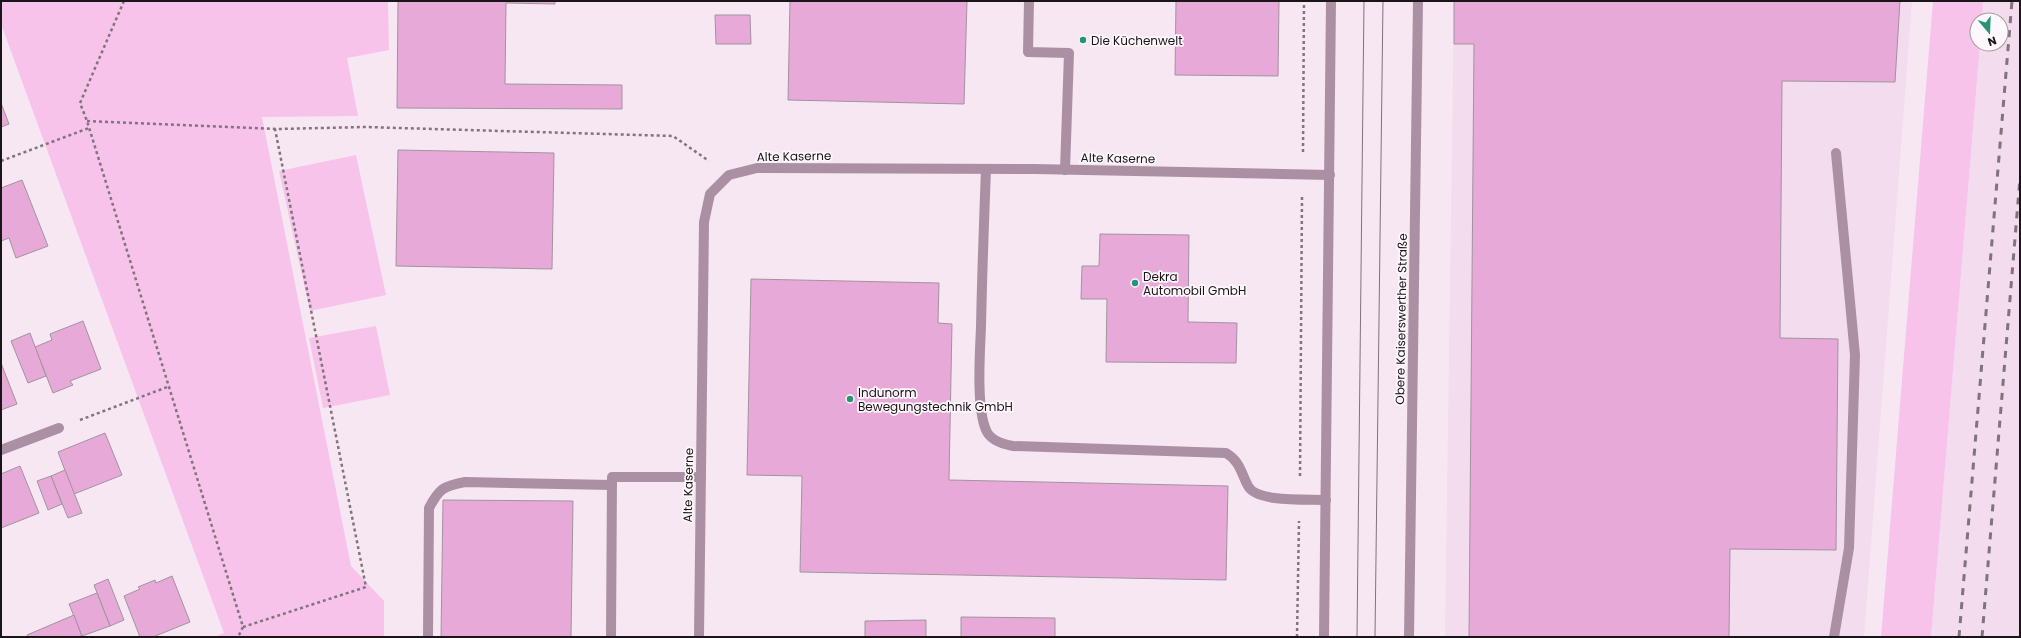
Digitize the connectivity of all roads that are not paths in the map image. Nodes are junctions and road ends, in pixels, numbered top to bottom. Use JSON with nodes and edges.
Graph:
{"nodes":[{"id":1,"x":1029,"y":1,"type":"edge"},
{"id":2,"x":1331,"y":1,"type":"edge"},
{"id":3,"x":1418,"y":1,"type":"edge"},
{"id":4,"x":1836,"y":153,"type":"dead end"},
{"id":5,"x":986,"y":169,"type":"junction"},
{"id":6,"x":1065,"y":170,"type":"junction"},
{"id":7,"x":1330,"y":175,"type":"junction"},
{"id":8,"x":59,"y":428,"type":"road end"},
{"id":9,"x":1,"y":450,"type":"edge"},
{"id":10,"x":701,"y":477,"type":"junction"},
{"id":11,"x":612,"y":485,"type":"junction"},
{"id":12,"x":1326,"y":500,"type":"junction"},
{"id":13,"x":428,"y":637,"type":"edge"},
{"id":14,"x":610,"y":637,"type":"edge"},
{"id":15,"x":699,"y":637,"type":"edge"},
{"id":16,"x":1324,"y":637,"type":"edge"},
{"id":17,"x":1409,"y":637,"type":"edge"},
{"id":18,"x":1834,"y":637,"type":"edge"}],
"edges":[{"from":1,"to":6,"type":"street"},
{"from":2,"to":7,"type":"street"},
{"from":3,"to":17,"type":"street","name":"Obere Kaiserswerther Straße"},
{"from":4,"to":18,"type":"street"},
{"from":5,"to":6,"type":"street","name":"Alte Kaserne"},
{"from":5,"to":10,"type":"street","name":"Alte Kaserne"},
{"from":5,"to":12,"type":"street"},
{"from":6,"to":7,"type":"street","name":"Alte Kaserne"},
{"from":7,"to":12,"type":"street"},
{"from":8,"to":9,"type":"street"},
{"from":10,"to":11,"type":"street"},
{"from":10,"to":15,"type":"street","name":"Alte Kaserne"},
{"from":11,"to":13,"type":"street"},
{"from":11,"to":14,"type":"street"},
{"from":12,"to":16,"type":"street"}]}
